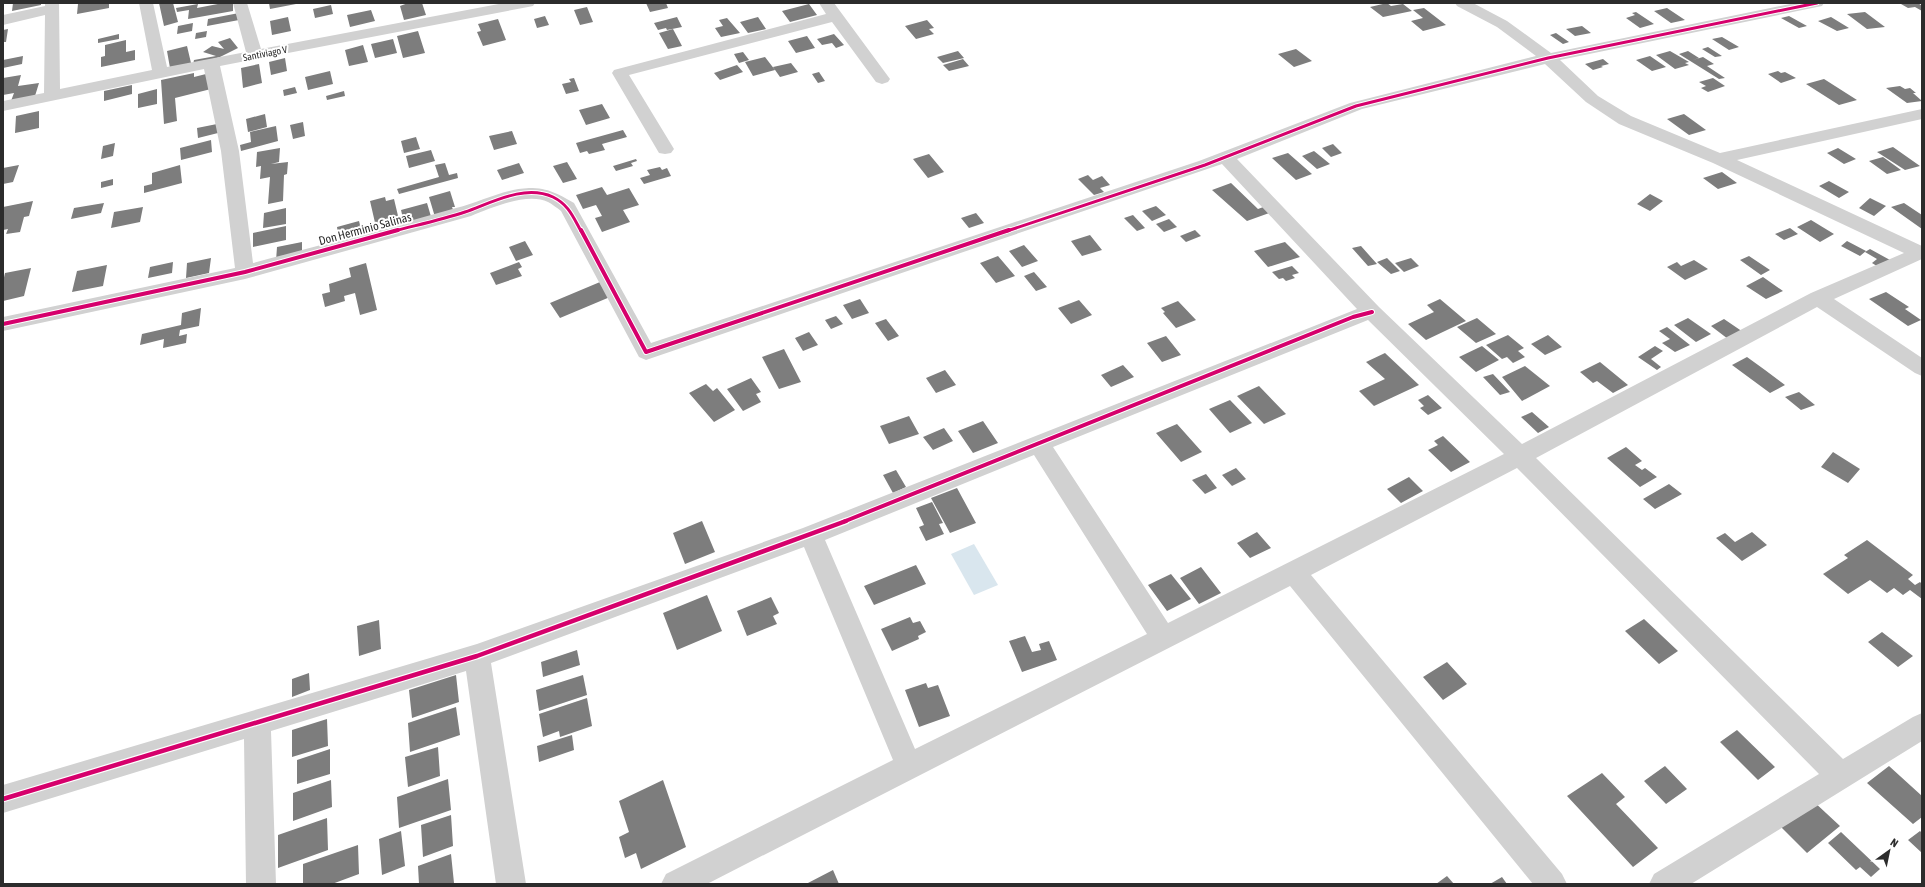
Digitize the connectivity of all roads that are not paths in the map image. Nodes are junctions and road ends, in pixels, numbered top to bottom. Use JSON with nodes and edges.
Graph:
{"nodes":[{"id":1,"x":146,"y":3,"type":"edge"},
{"id":2,"x":240,"y":3,"type":"edge"},
{"id":3,"x":528,"y":3,"type":"edge"},
{"id":4,"x":826,"y":3,"type":"edge"},
{"id":5,"x":1462,"y":3,"type":"edge"},
{"id":6,"x":1817,"y":3,"type":"edge"},
{"id":7,"x":52,"y":6,"type":"edge"},
{"id":8,"x":836,"y":16,"type":"junction"},
{"id":9,"x":3,"y":20,"type":"edge"},
{"id":10,"x":255,"y":55,"type":"junction"},
{"id":11,"x":1548,"y":58,"type":"junction"},
{"id":12,"x":211,"y":63,"type":"junction"},
{"id":13,"x":161,"y":74,"type":"junction"},
{"id":14,"x":882,"y":80,"type":"dead end"},
{"id":15,"x":52,"y":97,"type":"junction"},
{"id":16,"x":3,"y":106,"type":"edge"},
{"id":17,"x":1922,"y":114,"type":"edge"},
{"id":18,"x":665,"y":149,"type":"dead end"},
{"id":19,"x":1225,"y":157,"type":"junction"},
{"id":20,"x":1719,"y":159,"type":"junction"},
{"id":21,"x":1922,"y":253,"type":"edge"},
{"id":22,"x":244,"y":272,"type":"junction"},
{"id":23,"x":1818,"y":298,"type":"junction"},
{"id":24,"x":1372,"y":312,"type":"junction"},
{"id":25,"x":3,"y":324,"type":"edge"},
{"id":26,"x":1922,"y":368,"type":"edge"},
{"id":27,"x":1039,"y":444,"type":"junction"},
{"id":28,"x":1520,"y":456,"type":"junction"},
{"id":29,"x":811,"y":535,"type":"junction"},
{"id":30,"x":1294,"y":572,"type":"junction"},
{"id":31,"x":1164,"y":638,"type":"junction"},
{"id":32,"x":477,"y":656,"type":"junction"},
{"id":33,"x":257,"y":723,"type":"junction"},
{"id":34,"x":1922,"y":726,"type":"edge"},
{"id":35,"x":909,"y":766,"type":"junction"},
{"id":36,"x":1840,"y":776,"type":"junction"},
{"id":37,"x":3,"y":799,"type":"edge"},
{"id":38,"x":1671,"y":882,"type":"edge"},
{"id":39,"x":261,"y":884,"type":"edge"},
{"id":40,"x":511,"y":884,"type":"edge"},
{"id":41,"x":676,"y":884,"type":"edge"},
{"id":42,"x":1552,"y":884,"type":"edge"}],
"edges":[{"from":1,"to":13,"type":"street"},
{"from":2,"to":10,"type":"street"},
{"from":3,"to":10,"type":"street","name":"Santiviago V"},
{"from":4,"to":8,"type":"street"},
{"from":5,"to":11,"type":"street"},
{"from":6,"to":11,"type":"street"},
{"from":7,"to":9,"type":"street"},
{"from":7,"to":15,"type":"street"},
{"from":8,"to":14,"type":"street"},
{"from":8,"to":18,"type":"street"},
{"from":10,"to":12,"type":"street","name":"Santiviago V"},
{"from":11,"to":19,"type":"street"},
{"from":11,"to":20,"type":"street"},
{"from":12,"to":13,"type":"street","name":"Santiviago V"},
{"from":12,"to":22,"type":"street"},
{"from":13,"to":15,"type":"street","name":"Santiviago V"},
{"from":15,"to":16,"type":"street","name":"Santiviago V"},
{"from":17,"to":20,"type":"street"},
{"from":19,"to":22,"type":"street","name":"Don Herminio Salinas"},
{"from":19,"to":24,"type":"street"},
{"from":20,"to":21,"type":"street"},
{"from":21,"to":23,"type":"street"},
{"from":22,"to":25,"type":"street","name":"Don Herminio Salinas"},
{"from":23,"to":26,"type":"street"},
{"from":23,"to":28,"type":"street"},
{"from":24,"to":27,"type":"street"},
{"from":24,"to":28,"type":"street"},
{"from":27,"to":29,"type":"street"},
{"from":27,"to":31,"type":"street"},
{"from":28,"to":30,"type":"street"},
{"from":28,"to":36,"type":"street"},
{"from":29,"to":32,"type":"street"},
{"from":29,"to":35,"type":"street"},
{"from":30,"to":31,"type":"street"},
{"from":30,"to":42,"type":"street"},
{"from":31,"to":35,"type":"street"},
{"from":32,"to":33,"type":"street"},
{"from":32,"to":40,"type":"street"},
{"from":33,"to":37,"type":"street"},
{"from":33,"to":39,"type":"street"},
{"from":34,"to":36,"type":"street"},
{"from":35,"to":41,"type":"street"},
{"from":36,"to":38,"type":"street"}]}
